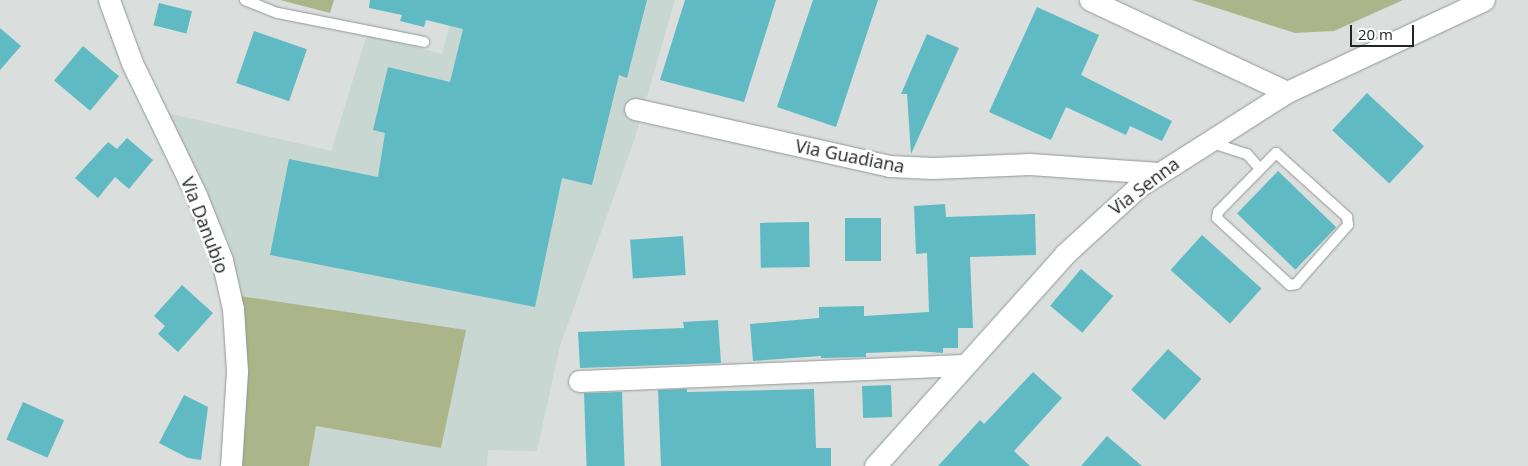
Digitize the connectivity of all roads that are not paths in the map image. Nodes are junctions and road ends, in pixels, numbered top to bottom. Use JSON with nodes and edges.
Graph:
{"nodes":[{"id":1,"x":109,"y":0,"type":"edge"},
{"id":2,"x":245,"y":0,"type":"edge"},
{"id":3,"x":1090,"y":0,"type":"edge"},
{"id":4,"x":1484,"y":0,"type":"edge"},
{"id":5,"x":424,"y":42,"type":"dead end"},
{"id":6,"x":1287,"y":92,"type":"junction"},
{"id":7,"x":635,"y":109,"type":"dead end"},
{"id":8,"x":1207,"y":142,"type":"junction"},
{"id":9,"x":1260,"y":168,"type":"junction"},
{"id":10,"x":1158,"y":173,"type":"junction"},
{"id":11,"x":965,"y":365,"type":"junction"},
{"id":12,"x":579,"y":381,"type":"dead end"},
{"id":13,"x":231,"y":466,"type":"edge"},
{"id":14,"x":875,"y":466,"type":"edge"}],
"edges":[{"from":1,"to":13,"type":"street","name":"Via Danubio"},
{"from":2,"to":5,"type":"lane"},
{"from":3,"to":6,"type":"street"},
{"from":4,"to":6,"type":"street","name":"Via Senna"},
{"from":6,"to":8,"type":"street","name":"Via Senna"},
{"from":7,"to":10,"type":"street","name":"Via Guadiana"},
{"from":8,"to":9,"type":"lane"},
{"from":8,"to":10,"type":"street","name":"Via Senna"},
{"from":9,"to":9,"type":"lane"},
{"from":10,"to":11,"type":"street","name":"Via Senna"},
{"from":11,"to":12,"type":"street"},
{"from":11,"to":14,"type":"street","name":"Via Senna"}]}
